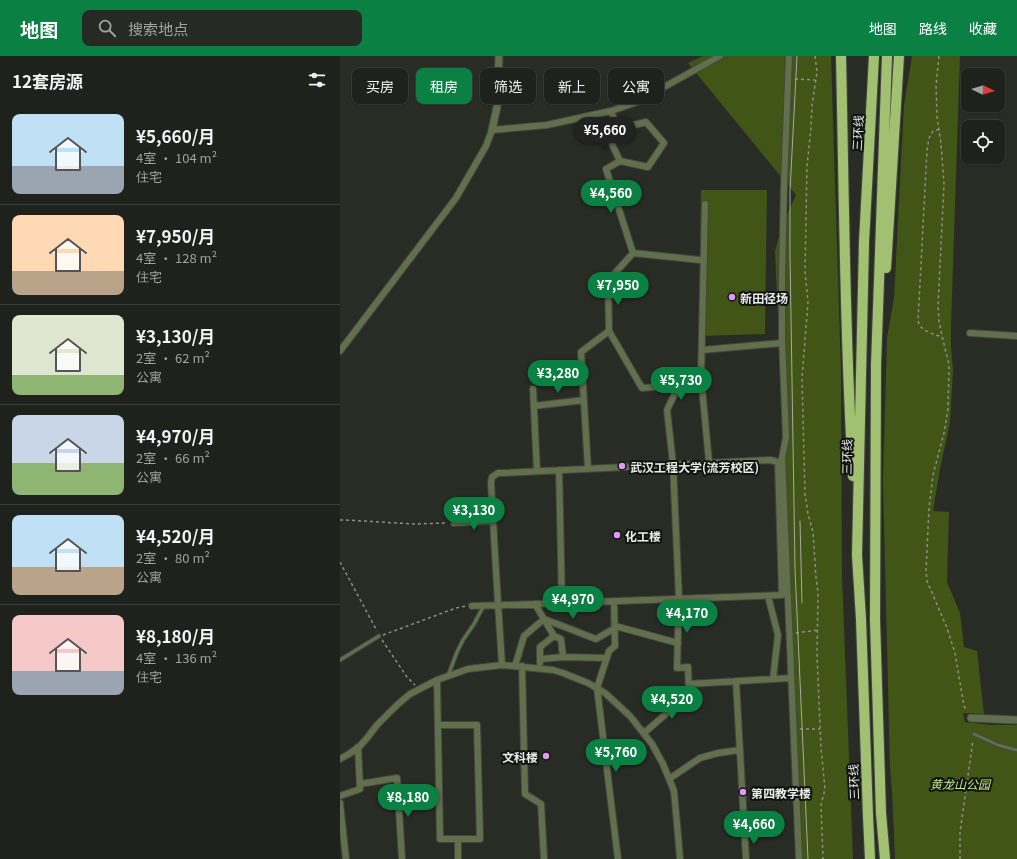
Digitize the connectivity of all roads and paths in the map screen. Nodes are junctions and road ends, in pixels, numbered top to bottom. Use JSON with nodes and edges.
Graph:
{"nodes":[{"id":1,"x":499,"y":56,"type":"edge"},
{"id":2,"x":720,"y":56,"type":"edge"},
{"id":3,"x":789,"y":56,"type":"edge"},
{"id":4,"x":815,"y":56,"type":"edge"},
{"id":5,"x":841,"y":56,"type":"edge"},
{"id":6,"x":887,"y":56,"type":"edge"},
{"id":7,"x":899,"y":56,"type":"edge"},
{"id":8,"x":905,"y":56,"type":"edge"},
{"id":9,"x":939,"y":56,"type":"edge"},
{"id":10,"x":874,"y":58,"type":"edge"},
{"id":11,"x":793,"y":78,"type":"dead end"},
{"id":12,"x":816,"y":80,"type":"junction"},
{"id":13,"x":897,"y":100,"type":"junction"},
{"id":14,"x":611,"y":112,"type":"junction"},
{"id":15,"x":618,"y":129,"type":"junction"},
{"id":16,"x":939,"y":129,"type":"junction"},
{"id":17,"x":492,"y":130,"type":"junction"},
{"id":18,"x":620,"y":161,"type":"junction"},
{"id":19,"x":705,"y":204,"type":"dead end"},
{"id":20,"x":633,"y":254,"type":"junction"},
{"id":21,"x":700,"y":260,"type":"dead end"},
{"id":22,"x":609,"y":332,"type":"junction"},
{"id":23,"x":970,"y":333,"type":"dead end"},
{"id":24,"x":942,"y":336,"type":"junction"},
{"id":25,"x":1017,"y":336,"type":"edge"},
{"id":26,"x":782,"y":343,"type":"junction"},
{"id":27,"x":702,"y":350,"type":"junction"},
{"id":28,"x":340,"y":351,"type":"edge"},
{"id":29,"x":876,"y":352,"type":"junction"},
{"id":30,"x":701,"y":377,"type":"junction"},
{"id":31,"x":679,"y":385,"type":"junction"},
{"id":32,"x":533,"y":389,"type":"dead end"},
{"id":33,"x":584,"y":400,"type":"junction"},
{"id":34,"x":534,"y":406,"type":"junction"},
{"id":35,"x":709,"y":462,"type":"junction"},
{"id":36,"x":673,"y":464,"type":"junction"},
{"id":37,"x":588,"y":469,"type":"junction"},
{"id":38,"x":559,"y":470,"type":"junction"},
{"id":39,"x":537,"y":471,"type":"junction"},
{"id":40,"x":340,"y":520,"type":"edge"},
{"id":41,"x":493,"y":521,"type":"junction"},
{"id":42,"x":454,"y":523,"type":"joint"},
{"id":43,"x":857,"y":555,"type":"junction"},
{"id":44,"x":340,"y":562,"type":"edge"},
{"id":45,"x":768,"y":596,"type":"junction"},
{"id":46,"x":679,"y":599,"type":"junction"},
{"id":47,"x":614,"y":601,"type":"junction"},
{"id":48,"x":562,"y":603,"type":"junction"},
{"id":49,"x":535,"y":604,"type":"junction"},
{"id":50,"x":484,"y":605,"type":"junction"},
{"id":51,"x":472,"y":606,"type":"joint"},
{"id":52,"x":498,"y":606,"type":"junction"},
{"id":53,"x":544,"y":619,"type":"junction"},
{"id":54,"x":615,"y":627,"type":"junction"},
{"id":55,"x":818,"y":630,"type":"junction"},
{"id":56,"x":789,"y":634,"type":"junction"},
{"id":57,"x":778,"y":635,"type":"junction"},
{"id":58,"x":379,"y":636,"type":"junction"},
{"id":59,"x":554,"y":636,"type":"junction"},
{"id":60,"x":678,"y":643,"type":"junction"},
{"id":61,"x":563,"y":657,"type":"junction"},
{"id":62,"x":606,"y":658,"type":"junction"},
{"id":63,"x":541,"y":659,"type":"junction"},
{"id":64,"x":340,"y":660,"type":"edge"},
{"id":65,"x":502,"y":665,"type":"junction"},
{"id":66,"x":518,"y":666,"type":"junction"},
{"id":67,"x":540,"y":669,"type":"junction"},
{"id":68,"x":448,"y":676,"type":"junction"},
{"id":69,"x":791,"y":678,"type":"junction"},
{"id":70,"x":773,"y":679,"type":"junction"},
{"id":71,"x":437,"y":680,"type":"junction"},
{"id":72,"x":736,"y":681,"type":"junction"},
{"id":73,"x":689,"y":684,"type":"junction"},
{"id":74,"x":597,"y":688,"type":"junction"},
{"id":75,"x":419,"y":689,"type":"junction"},
{"id":76,"x":971,"y":718,"type":"joint"},
{"id":77,"x":1017,"y":720,"type":"edge"},
{"id":78,"x":438,"y":725,"type":"junction"},
{"id":79,"x":820,"y":729,"type":"junction"},
{"id":80,"x":793,"y":730,"type":"junction"},
{"id":81,"x":644,"y":733,"type":"junction"},
{"id":82,"x":974,"y":734,"type":"joint"},
{"id":83,"x":358,"y":747,"type":"junction"},
{"id":84,"x":740,"y":750,"type":"junction"},
{"id":85,"x":1017,"y":750,"type":"edge"},
{"id":86,"x":340,"y":759,"type":"edge"},
{"id":87,"x":669,"y":779,"type":"junction"},
{"id":88,"x":360,"y":784,"type":"junction"},
{"id":89,"x":340,"y":796,"type":"edge"},
{"id":90,"x":340,"y":803,"type":"edge"},
{"id":91,"x":458,"y":840,"type":"junction"},
{"id":92,"x":346,"y":859,"type":"edge"},
{"id":93,"x":402,"y":859,"type":"edge"},
{"id":94,"x":458,"y":859,"type":"edge"},
{"id":95,"x":544,"y":859,"type":"edge"},
{"id":96,"x":618,"y":859,"type":"edge"},
{"id":97,"x":680,"y":859,"type":"edge"},
{"id":98,"x":746,"y":859,"type":"edge"},
{"id":99,"x":799,"y":859,"type":"edge"},
{"id":100,"x":823,"y":859,"type":"edge"},
{"id":101,"x":870,"y":859,"type":"edge"},
{"id":102,"x":885,"y":859,"type":"edge"},
{"id":103,"x":960,"y":859,"type":"edge"}],
"edges":[{"from":1,"to":17,"type":"street"},
{"from":2,"to":14,"type":"street"},
{"from":3,"to":26,"type":"street"},
{"from":4,"to":12,"type":"path"},
{"from":5,"to":43,"type":"highway"},
{"from":6,"to":29,"type":"highway"},
{"from":7,"to":13,"type":"highway"},
{"from":8,"to":13,"type":"highway"},
{"from":9,"to":16,"type":"path"},
{"from":10,"to":43,"type":"highway","name":"三环线"},
{"from":11,"to":12,"type":"path"},
{"from":12,"to":55,"type":"path"},
{"from":13,"to":29,"type":"highway"},
{"from":14,"to":15,"type":"street"},
{"from":14,"to":17,"type":"street"},
{"from":15,"to":18,"type":"street"},
{"from":15,"to":18,"type":"street"},
{"from":16,"to":24,"type":"path"},
{"from":16,"to":24,"type":"path"},
{"from":17,"to":28,"type":"street"},
{"from":18,"to":20,"type":"street"},
{"from":19,"to":27,"type":"street"},
{"from":20,"to":21,"type":"street"},
{"from":20,"to":22,"type":"street"},
{"from":22,"to":31,"type":"street"},
{"from":22,"to":33,"type":"street"},
{"from":23,"to":25,"type":"street"},
{"from":24,"to":76,"type":"path"},
{"from":26,"to":27,"type":"street"},
{"from":26,"to":56,"type":"street"},
{"from":27,"to":30,"type":"street"},
{"from":29,"to":102,"type":"highway"},
{"from":30,"to":31,"type":"street"},
{"from":30,"to":35,"type":"street"},
{"from":31,"to":36,"type":"street"},
{"from":32,"to":34,"type":"street"},
{"from":33,"to":34,"type":"street"},
{"from":33,"to":37,"type":"street"},
{"from":34,"to":39,"type":"street"},
{"from":35,"to":36,"type":"street"},
{"from":35,"to":45,"type":"street"},
{"from":36,"to":37,"type":"street"},
{"from":36,"to":46,"type":"street"},
{"from":37,"to":38,"type":"street"},
{"from":38,"to":39,"type":"street"},
{"from":38,"to":48,"type":"street"},
{"from":39,"to":41,"type":"street"},
{"from":40,"to":42,"type":"path"},
{"from":41,"to":42,"type":"street"},
{"from":41,"to":52,"type":"street"},
{"from":43,"to":101,"type":"highway","name":"三环线"},
{"from":44,"to":58,"type":"path"},
{"from":45,"to":46,"type":"street"},
{"from":45,"to":57,"type":"street"},
{"from":46,"to":47,"type":"street"},
{"from":46,"to":60,"type":"street"},
{"from":47,"to":48,"type":"street"},
{"from":47,"to":54,"type":"street"},
{"from":48,"to":49,"type":"street"},
{"from":49,"to":52,"type":"street"},
{"from":49,"to":53,"type":"street"},
{"from":50,"to":51,"type":"street"},
{"from":50,"to":52,"type":"street"},
{"from":50,"to":68,"type":"lane"},
{"from":51,"to":58,"type":"path"},
{"from":52,"to":65,"type":"street"},
{"from":53,"to":54,"type":"street"},
{"from":53,"to":59,"type":"street"},
{"from":53,"to":66,"type":"street"},
{"from":54,"to":60,"type":"street"},
{"from":54,"to":62,"type":"street"},
{"from":55,"to":56,"type":"path"},
{"from":55,"to":79,"type":"path"},
{"from":56,"to":57,"type":"street"},
{"from":56,"to":69,"type":"street"},
{"from":57,"to":70,"type":"street"},
{"from":58,"to":64,"type":"lane"},
{"from":58,"to":75,"type":"path"},
{"from":59,"to":61,"type":"street"},
{"from":59,"to":63,"type":"street"},
{"from":60,"to":73,"type":"street"},
{"from":61,"to":62,"type":"street"},
{"from":61,"to":63,"type":"street"},
{"from":62,"to":74,"type":"street"},
{"from":63,"to":67,"type":"street"},
{"from":65,"to":66,"type":"street"},
{"from":65,"to":68,"type":"street"},
{"from":66,"to":67,"type":"street"},
{"from":66,"to":95,"type":"street"},
{"from":67,"to":74,"type":"street"},
{"from":68,"to":71,"type":"street"},
{"from":69,"to":70,"type":"street"},
{"from":69,"to":80,"type":"street"},
{"from":70,"to":72,"type":"street"},
{"from":71,"to":75,"type":"street"},
{"from":71,"to":78,"type":"street"},
{"from":72,"to":73,"type":"street"},
{"from":72,"to":84,"type":"street"},
{"from":73,"to":81,"type":"street"},
{"from":74,"to":81,"type":"street"},
{"from":74,"to":96,"type":"street"},
{"from":75,"to":83,"type":"street"},
{"from":76,"to":77,"type":"street"},
{"from":78,"to":91,"type":"street"},
{"from":78,"to":91,"type":"street"},
{"from":79,"to":80,"type":"path"},
{"from":79,"to":100,"type":"path"},
{"from":80,"to":99,"type":"street"},
{"from":81,"to":87,"type":"street"},
{"from":82,"to":85,"type":"lane"},
{"from":82,"to":103,"type":"path"},
{"from":83,"to":86,"type":"street"},
{"from":83,"to":88,"type":"street"},
{"from":84,"to":87,"type":"street"},
{"from":84,"to":98,"type":"street"},
{"from":87,"to":97,"type":"street"},
{"from":88,"to":89,"type":"street"},
{"from":88,"to":93,"type":"street"},
{"from":90,"to":92,"type":"street"},
{"from":91,"to":94,"type":"street"}]}
